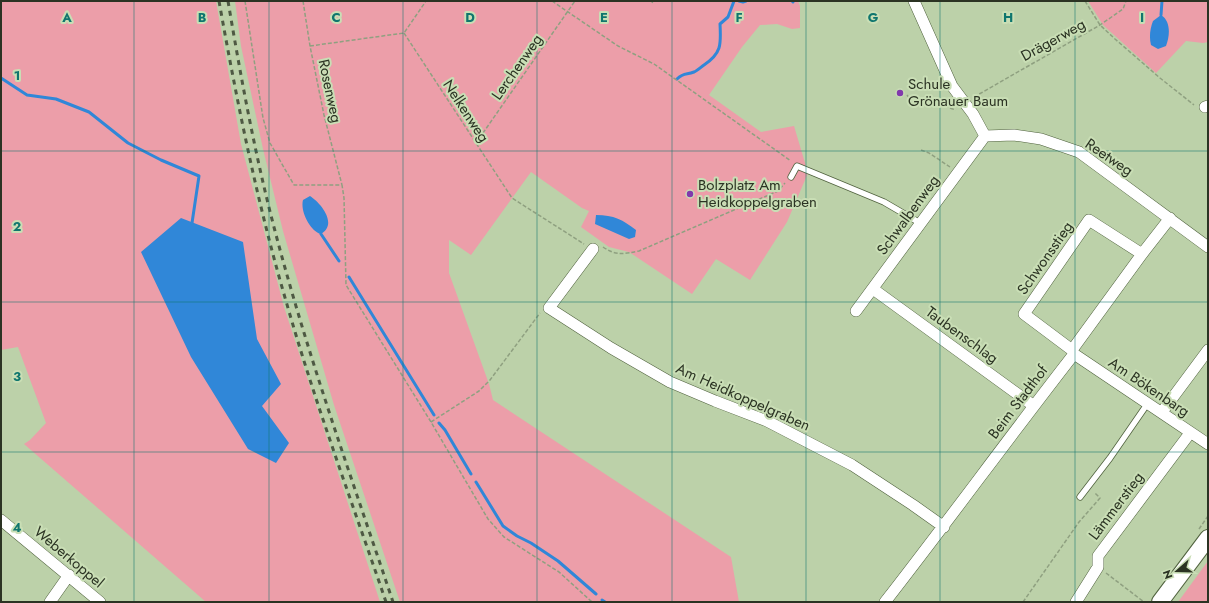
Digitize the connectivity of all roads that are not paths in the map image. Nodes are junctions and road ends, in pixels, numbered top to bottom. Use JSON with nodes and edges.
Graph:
{"nodes":[{"id":1,"x":914,"y":1,"type":"edge"},
{"id":2,"x":985,"y":136,"type":"junction"},
{"id":3,"x":791,"y":177,"type":"road end"},
{"id":4,"x":1170,"y":218,"type":"junction"},
{"id":5,"x":920,"y":223,"type":"junction"},
{"id":6,"x":1208,"y":247,"type":"edge"},
{"id":7,"x":592,"y":249,"type":"road end"},
{"id":8,"x":1142,"y":254,"type":"junction"},
{"id":9,"x":873,"y":289,"type":"junction"},
{"id":10,"x":856,"y":311,"type":"dead end"},
{"id":11,"x":1208,"y":350,"type":"edge"},
{"id":12,"x":1073,"y":352,"type":"junction"},
{"id":13,"x":1148,"y":403,"type":"junction"},
{"id":14,"x":1034,"y":406,"type":"junction"},
{"id":15,"x":1162,"y":412,"type":"junction"},
{"id":16,"x":1190,"y":433,"type":"junction"},
{"id":17,"x":1208,"y":444,"type":"edge"},
{"id":18,"x":1080,"y":497,"type":"dead end"},
{"id":19,"x":1,"y":520,"type":"edge"},
{"id":20,"x":944,"y":527,"type":"junction"},
{"id":21,"x":1208,"y":538,"type":"edge"},
{"id":22,"x":68,"y":575,"type":"junction"},
{"id":23,"x":50,"y":602,"type":"edge"},
{"id":24,"x":100,"y":602,"type":"edge"},
{"id":25,"x":885,"y":602,"type":"edge"},
{"id":26,"x":1076,"y":602,"type":"edge"},
{"id":27,"x":1160,"y":602,"type":"edge"}],
"edges":[{"from":1,"to":2,"type":"street"},
{"from":2,"to":4,"type":"street","name":"Reetweg"},
{"from":2,"to":5,"type":"street","name":"Schwalbenweg"},
{"from":3,"to":5,"type":"lane"},
{"from":4,"to":6,"type":"street","name":"Reetweg"},
{"from":4,"to":8,"type":"street","name":"Beim Stadthof"},
{"from":5,"to":9,"type":"street","name":"Schwalbenweg"},
{"from":7,"to":20,"type":"street","name":"Am Heidkoppelgraben"},
{"from":8,"to":12,"type":"street","name":"Beim Stadthof"},
{"from":8,"to":12,"type":"street","name":"Schwonsstieg"},
{"from":9,"to":10,"type":"street","name":"Schwalbenweg"},
{"from":9,"to":14,"type":"street","name":"Taubenschlag"},
{"from":11,"to":15,"type":"street"},
{"from":12,"to":13,"type":"street","name":"Am Bökenbarg"},
{"from":12,"to":14,"type":"street","name":"Beim Stadthof"},
{"from":13,"to":15,"type":"street","name":"Am Bökenbarg"},
{"from":13,"to":18,"type":"lane"},
{"from":14,"to":20,"type":"street","name":"Beim Stadthof"},
{"from":15,"to":16,"type":"street","name":"Am Bökenbarg"},
{"from":16,"to":17,"type":"street","name":"Am Bökenbarg"},
{"from":16,"to":26,"type":"street","name":"Lämmerstieg"},
{"from":19,"to":22,"type":"street","name":"Weberkoppel"},
{"from":20,"to":25,"type":"street","name":"Beim Stadthof"},
{"from":21,"to":27,"type":"main road"},
{"from":22,"to":23,"type":"street"},
{"from":22,"to":24,"type":"street","name":"Weberkoppel"}]}
